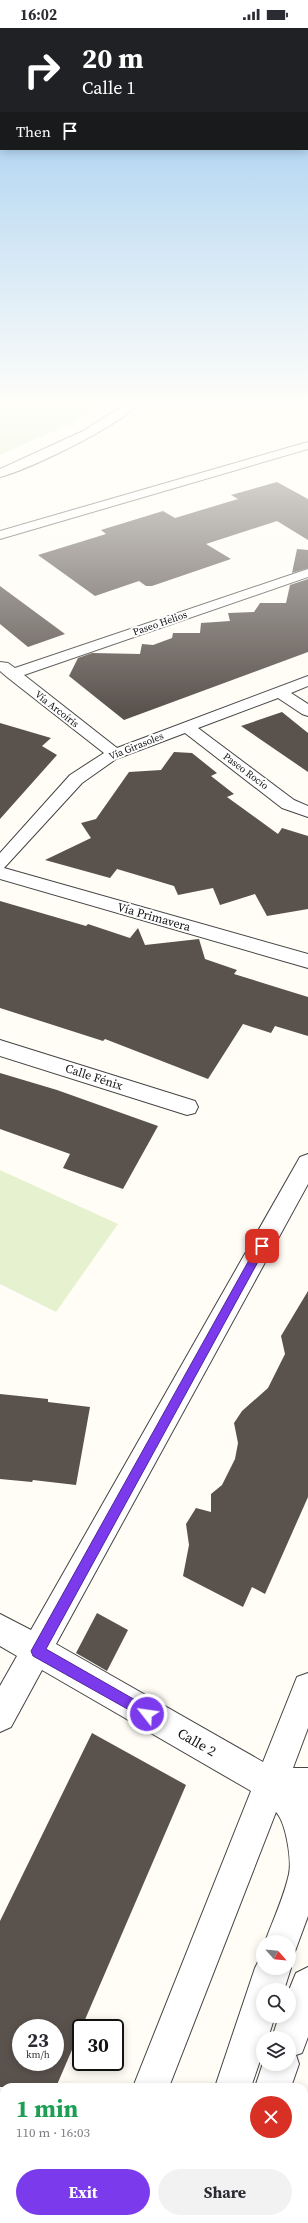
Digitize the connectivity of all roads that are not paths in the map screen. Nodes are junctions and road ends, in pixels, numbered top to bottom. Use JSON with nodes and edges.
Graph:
{"nodes":[{"id":1,"x":101,"y":505,"type":"edge"},
{"id":2,"x":0,"y":535,"type":"edge"},
{"id":3,"x":308,"y":573,"type":"edge"},
{"id":4,"x":6,"y":669,"type":"edge"},
{"id":5,"x":308,"y":680,"type":"edge"},
{"id":6,"x":279,"y":692,"type":"junction"},
{"id":7,"x":308,"y":711,"type":"edge"},
{"id":8,"x":187,"y":727,"type":"junction"},
{"id":9,"x":115,"y":754,"type":"junction"},
{"id":10,"x":308,"y":812,"type":"edge"},
{"id":11,"x":0,"y":864,"type":"edge"},
{"id":12,"x":0,"y":873,"type":"edge"},
{"id":13,"x":308,"y":961,"type":"edge"},
{"id":14,"x":0,"y":1048,"type":"edge"},
{"id":15,"x":187,"y":1107,"type":"dead end"},
{"id":16,"x":308,"y":1163,"type":"edge"},
{"id":17,"x":0,"y":1629,"type":"edge"},
{"id":18,"x":38,"y":1651,"type":"junction"},
{"id":19,"x":308,"y":1688,"type":"edge"},
{"id":20,"x":0,"y":1716,"type":"edge"},
{"id":21,"x":270,"y":1784,"type":"junction"},
{"id":22,"x":308,"y":1784,"type":"edge"},
{"id":23,"x":284,"y":1935,"type":"edge"},
{"id":24,"x":308,"y":1985,"type":"edge"},
{"id":25,"x":256,"y":2020,"type":"edge"},
{"id":26,"x":292,"y":2031,"type":"edge"},
{"id":27,"x":279,"y":2071,"type":"edge"},
{"id":28,"x":153,"y":2083,"type":"edge"},
{"id":29,"x":234,"y":2083,"type":"edge"},
{"id":30,"x":274,"y":2083,"type":"edge"}],
"edges":[{"from":1,"to":2,"type":"street"},
{"from":3,"to":4,"type":"street","name":"Paseo Helios"},
{"from":4,"to":9,"type":"street","name":"Vía Arcoíris"},
{"from":5,"to":6,"type":"street","name":"Vía Girasoles"},
{"from":6,"to":7,"type":"street"},
{"from":6,"to":8,"type":"street","name":"Vía Girasoles"},
{"from":8,"to":9,"type":"street","name":"Vía Girasoles"},
{"from":8,"to":10,"type":"street","name":"Paseo Rocío"},
{"from":9,"to":11,"type":"street","name":"Vía Girasoles"},
{"from":12,"to":13,"type":"street","name":"Vía Primavera"},
{"from":14,"to":15,"type":"street","name":"Calle Fénix"},
{"from":16,"to":18,"type":"street"},
{"from":17,"to":18,"type":"street","name":"Calle 2"},
{"from":18,"to":20,"type":"street"},
{"from":18,"to":21,"type":"street","name":"Calle 2"},
{"from":19,"to":21,"type":"street"},
{"from":21,"to":22,"type":"street"},
{"from":21,"to":23,"type":"street","name":"Calle 2"},
{"from":21,"to":28,"type":"street"},
{"from":24,"to":26,"type":"street"},
{"from":25,"to":29,"type":"street"},
{"from":27,"to":30,"type":"street"}]}
